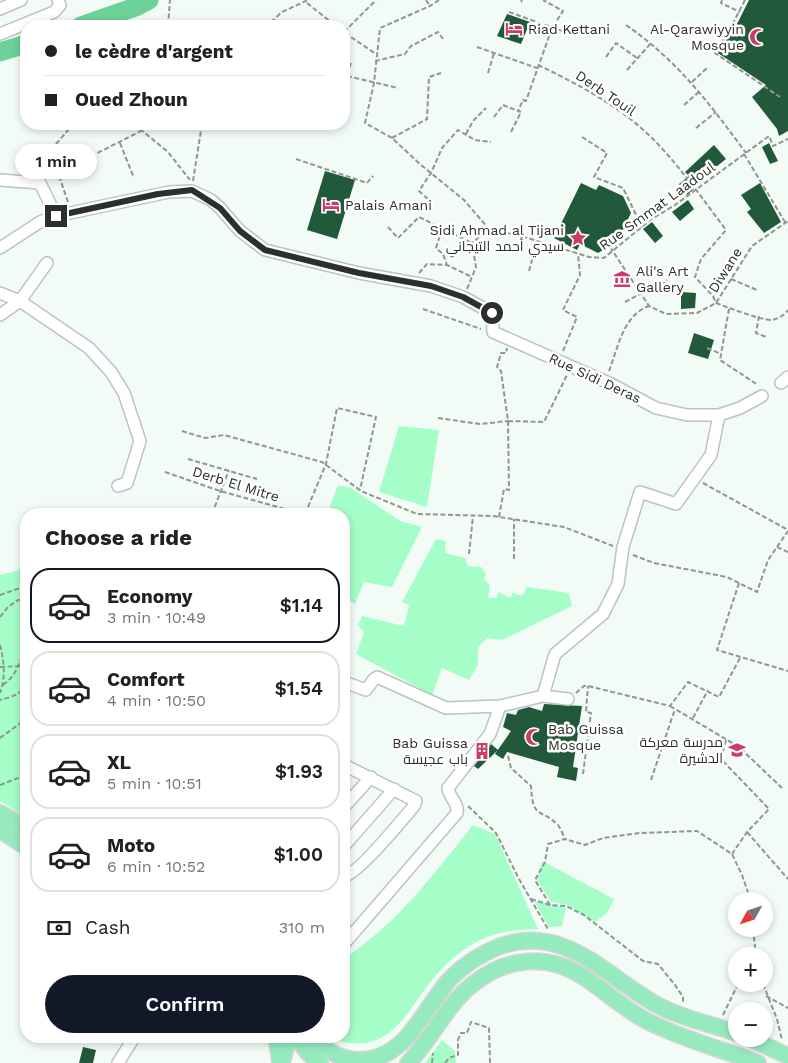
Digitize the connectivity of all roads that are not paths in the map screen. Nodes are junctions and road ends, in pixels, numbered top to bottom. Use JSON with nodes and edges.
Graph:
{"nodes":[{"id":1,"x":21,"y":0,"type":"edge"},
{"id":2,"x":58,"y":0,"type":"edge"},
{"id":3,"x":0,"y":9,"type":"edge"},
{"id":4,"x":34,"y":20,"type":"edge"},
{"id":5,"x":20,"y":26,"type":"edge"},
{"id":6,"x":0,"y":34,"type":"edge"},
{"id":7,"x":0,"y":180,"type":"edge"},
{"id":8,"x":56,"y":216,"type":"junction"},
{"id":9,"x":0,"y":248,"type":"edge"},
{"id":10,"x":47,"y":263,"type":"dead end"},
{"id":11,"x":0,"y":293,"type":"edge"},
{"id":12,"x":20,"y":301,"type":"junction"},
{"id":13,"x":0,"y":315,"type":"edge"},
{"id":14,"x":762,"y":392,"type":"road end"},
{"id":15,"x":719,"y":415,"type":"junction"},
{"id":16,"x":118,"y":486,"type":"dead end"},
{"id":17,"x":350,"y":684,"type":"edge"},
{"id":18,"x":543,"y":696,"type":"junction"},
{"id":19,"x":568,"y":699,"type":"road end"},
{"id":20,"x":500,"y":706,"type":"junction"},
{"id":21,"x":350,"y":768,"type":"edge"},
{"id":22,"x":371,"y":777,"type":"junction"},
{"id":23,"x":394,"y":789,"type":"junction"},
{"id":24,"x":350,"y":800,"type":"edge"},
{"id":25,"x":0,"y":813,"type":"edge"},
{"id":26,"x":20,"y":824,"type":"edge"},
{"id":27,"x":0,"y":830,"type":"edge"},
{"id":28,"x":350,"y":839,"type":"edge"},
{"id":29,"x":20,"y":843,"type":"edge"},
{"id":30,"x":350,"y":875,"type":"edge"},
{"id":31,"x":350,"y":937,"type":"edge"},
{"id":32,"x":728,"y":1030,"type":"edge"},
{"id":33,"x":131,"y":1043,"type":"edge"},
{"id":34,"x":277,"y":1043,"type":"edge"},
{"id":35,"x":288,"y":1043,"type":"edge"},
{"id":36,"x":300,"y":1043,"type":"edge"},
{"id":37,"x":320,"y":1043,"type":"edge"},
{"id":38,"x":769,"y":1047,"type":"edge"},
{"id":39,"x":787,"y":1055,"type":"edge"},
{"id":40,"x":118,"y":1063,"type":"edge"},
{"id":41,"x":281,"y":1063,"type":"edge"},
{"id":42,"x":320,"y":1063,"type":"edge"},
{"id":43,"x":408,"y":1063,"type":"edge"},
{"id":44,"x":758,"y":1063,"type":"edge"}],
"edges":[{"from":1,"to":3,"type":"street"},
{"from":2,"to":4,"type":"street"},
{"from":5,"to":6,"type":"street"},
{"from":7,"to":8,"type":"street"},
{"from":8,"to":9,"type":"street"},
{"from":8,"to":15,"type":"street","name":"Rue Sidi Deras"},
{"from":10,"to":12,"type":"street"},
{"from":11,"to":12,"type":"street"},
{"from":12,"to":13,"type":"street"},
{"from":12,"to":16,"type":"street"},
{"from":14,"to":15,"type":"street","name":"Rue Sidi Deras"},
{"from":15,"to":18,"type":"street"},
{"from":17,"to":20,"type":"street"},
{"from":18,"to":19,"type":"street"},
{"from":18,"to":20,"type":"street"},
{"from":20,"to":31,"type":"street"},
{"from":21,"to":22,"type":"street"},
{"from":22,"to":23,"type":"street"},
{"from":22,"to":24,"type":"street"},
{"from":23,"to":28,"type":"street"},
{"from":23,"to":30,"type":"street"},
{"from":25,"to":26,"type":"main road"},
{"from":27,"to":29,"type":"main road"},
{"from":32,"to":37,"type":"main road"},
{"from":33,"to":40,"type":"street"},
{"from":34,"to":41,"type":"main road"},
{"from":35,"to":41,"type":"main road"},
{"from":36,"to":42,"type":"main road"},
{"from":38,"to":39,"type":"main road"},
{"from":43,"to":44,"type":"main road"}]}
